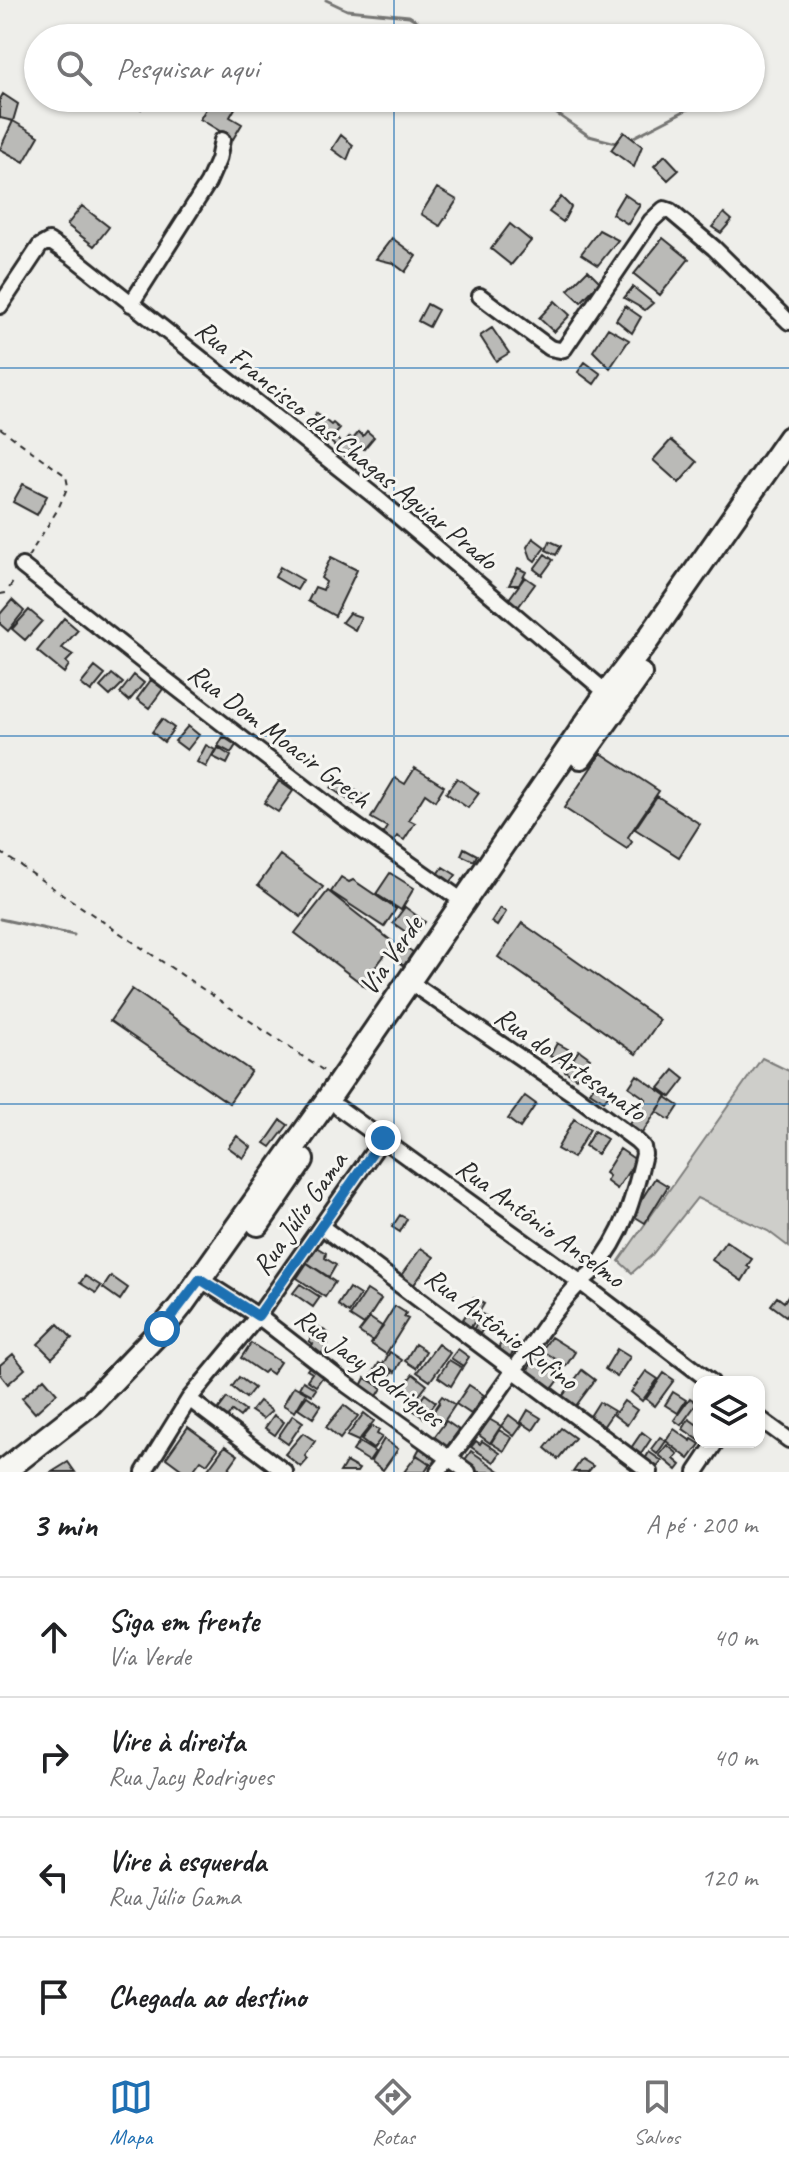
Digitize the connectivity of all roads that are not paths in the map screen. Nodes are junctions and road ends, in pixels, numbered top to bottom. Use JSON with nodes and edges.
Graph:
{"nodes":[{"id":1,"x":222,"y":140,"type":"dead end"},
{"id":2,"x":480,"y":296,"type":"dead end"},
{"id":3,"x":131,"y":304,"type":"junction"},
{"id":4,"x":0,"y":306,"type":"edge"},
{"id":5,"x":789,"y":322,"type":"edge"},
{"id":6,"x":789,"y":438,"type":"edge"},
{"id":7,"x":789,"y":462,"type":"edge"},
{"id":8,"x":22,"y":566,"type":"road end"},
{"id":9,"x":607,"y":693,"type":"junction"},
{"id":10,"x":464,"y":902,"type":"junction"},
{"id":11,"x":420,"y":989,"type":"junction"},
{"id":12,"x":339,"y":1108,"type":"junction"},
{"id":13,"x":383,"y":1138,"type":"junction"},
{"id":14,"x":322,"y":1227,"type":"junction"},
{"id":15,"x":580,"y":1282,"type":"junction"},
{"id":16,"x":206,"y":1283,"type":"junction"},
{"id":17,"x":258,"y":1316,"type":"junction"},
{"id":18,"x":515,"y":1370,"type":"junction"},
{"id":19,"x":703,"y":1376,"type":"edge"},
{"id":20,"x":189,"y":1399,"type":"junction"},
{"id":21,"x":765,"y":1422,"type":"edge"},
{"id":22,"x":789,"y":1440,"type":"edge"},
{"id":23,"x":712,"y":1448,"type":"edge"},
{"id":24,"x":449,"y":1458,"type":"junction"},
{"id":25,"x":3,"y":1472,"type":"edge"},
{"id":26,"x":26,"y":1472,"type":"edge"},
{"id":27,"x":144,"y":1472,"type":"edge"},
{"id":28,"x":285,"y":1472,"type":"edge"},
{"id":29,"x":438,"y":1472,"type":"edge"},
{"id":30,"x":468,"y":1472,"type":"edge"},
{"id":31,"x":650,"y":1472,"type":"edge"},
{"id":32,"x":696,"y":1472,"type":"edge"}],
"edges":[{"from":1,"to":3,"type":"street"},
{"from":2,"to":5,"type":"street"},
{"from":3,"to":4,"type":"street","name":"Rua Francisco das Chagas Aguiar Prado"},
{"from":3,"to":9,"type":"street","name":"Rua Francisco das Chagas Aguiar Prado"},
{"from":6,"to":9,"type":"main road","name":"Via Verde"},
{"from":7,"to":11,"type":"main road","name":"Via Verde"},
{"from":8,"to":10,"type":"street","name":"Rua Dom Moacir Grech"},
{"from":9,"to":10,"type":"main road","name":"Via Verde"},
{"from":10,"to":16,"type":"main road","name":"Via Verde"},
{"from":11,"to":12,"type":"main road","name":"Via Verde"},
{"from":11,"to":15,"type":"street","name":"Rua do Artesanato"},
{"from":12,"to":13,"type":"street","name":"Rua Antônio Anselmo"},
{"from":12,"to":16,"type":"main road","name":"Via Verde"},
{"from":13,"to":14,"type":"street","name":"Rua Júlio Gama"},
{"from":13,"to":15,"type":"street","name":"Rua Antônio Anselmo"},
{"from":14,"to":17,"type":"street","name":"Rua Júlio Gama"},
{"from":14,"to":18,"type":"street","name":"Rua Antônio Rufino"},
{"from":15,"to":18,"type":"street"},
{"from":15,"to":19,"type":"street","name":"Rua Antônio Anselmo"},
{"from":16,"to":17,"type":"street","name":"Rua Jacy Rodrigues"},
{"from":16,"to":25,"type":"main road","name":"Via Verde"},
{"from":16,"to":26,"type":"main road","name":"Via Verde"},
{"from":17,"to":20,"type":"street","name":"Rua Júlio Gama"},
{"from":17,"to":24,"type":"street","name":"Rua Jacy Rodrigues"},
{"from":18,"to":24,"type":"street"},
{"from":18,"to":31,"type":"street","name":"Rua Antônio Rufino"},
{"from":20,"to":27,"type":"street","name":"Rua Júlio Gama"},
{"from":20,"to":28,"type":"street"},
{"from":21,"to":22,"type":"street"},
{"from":23,"to":32,"type":"street"},
{"from":24,"to":29,"type":"street"},
{"from":24,"to":30,"type":"street","name":"Rua Jacy Rodrigues"}]}
